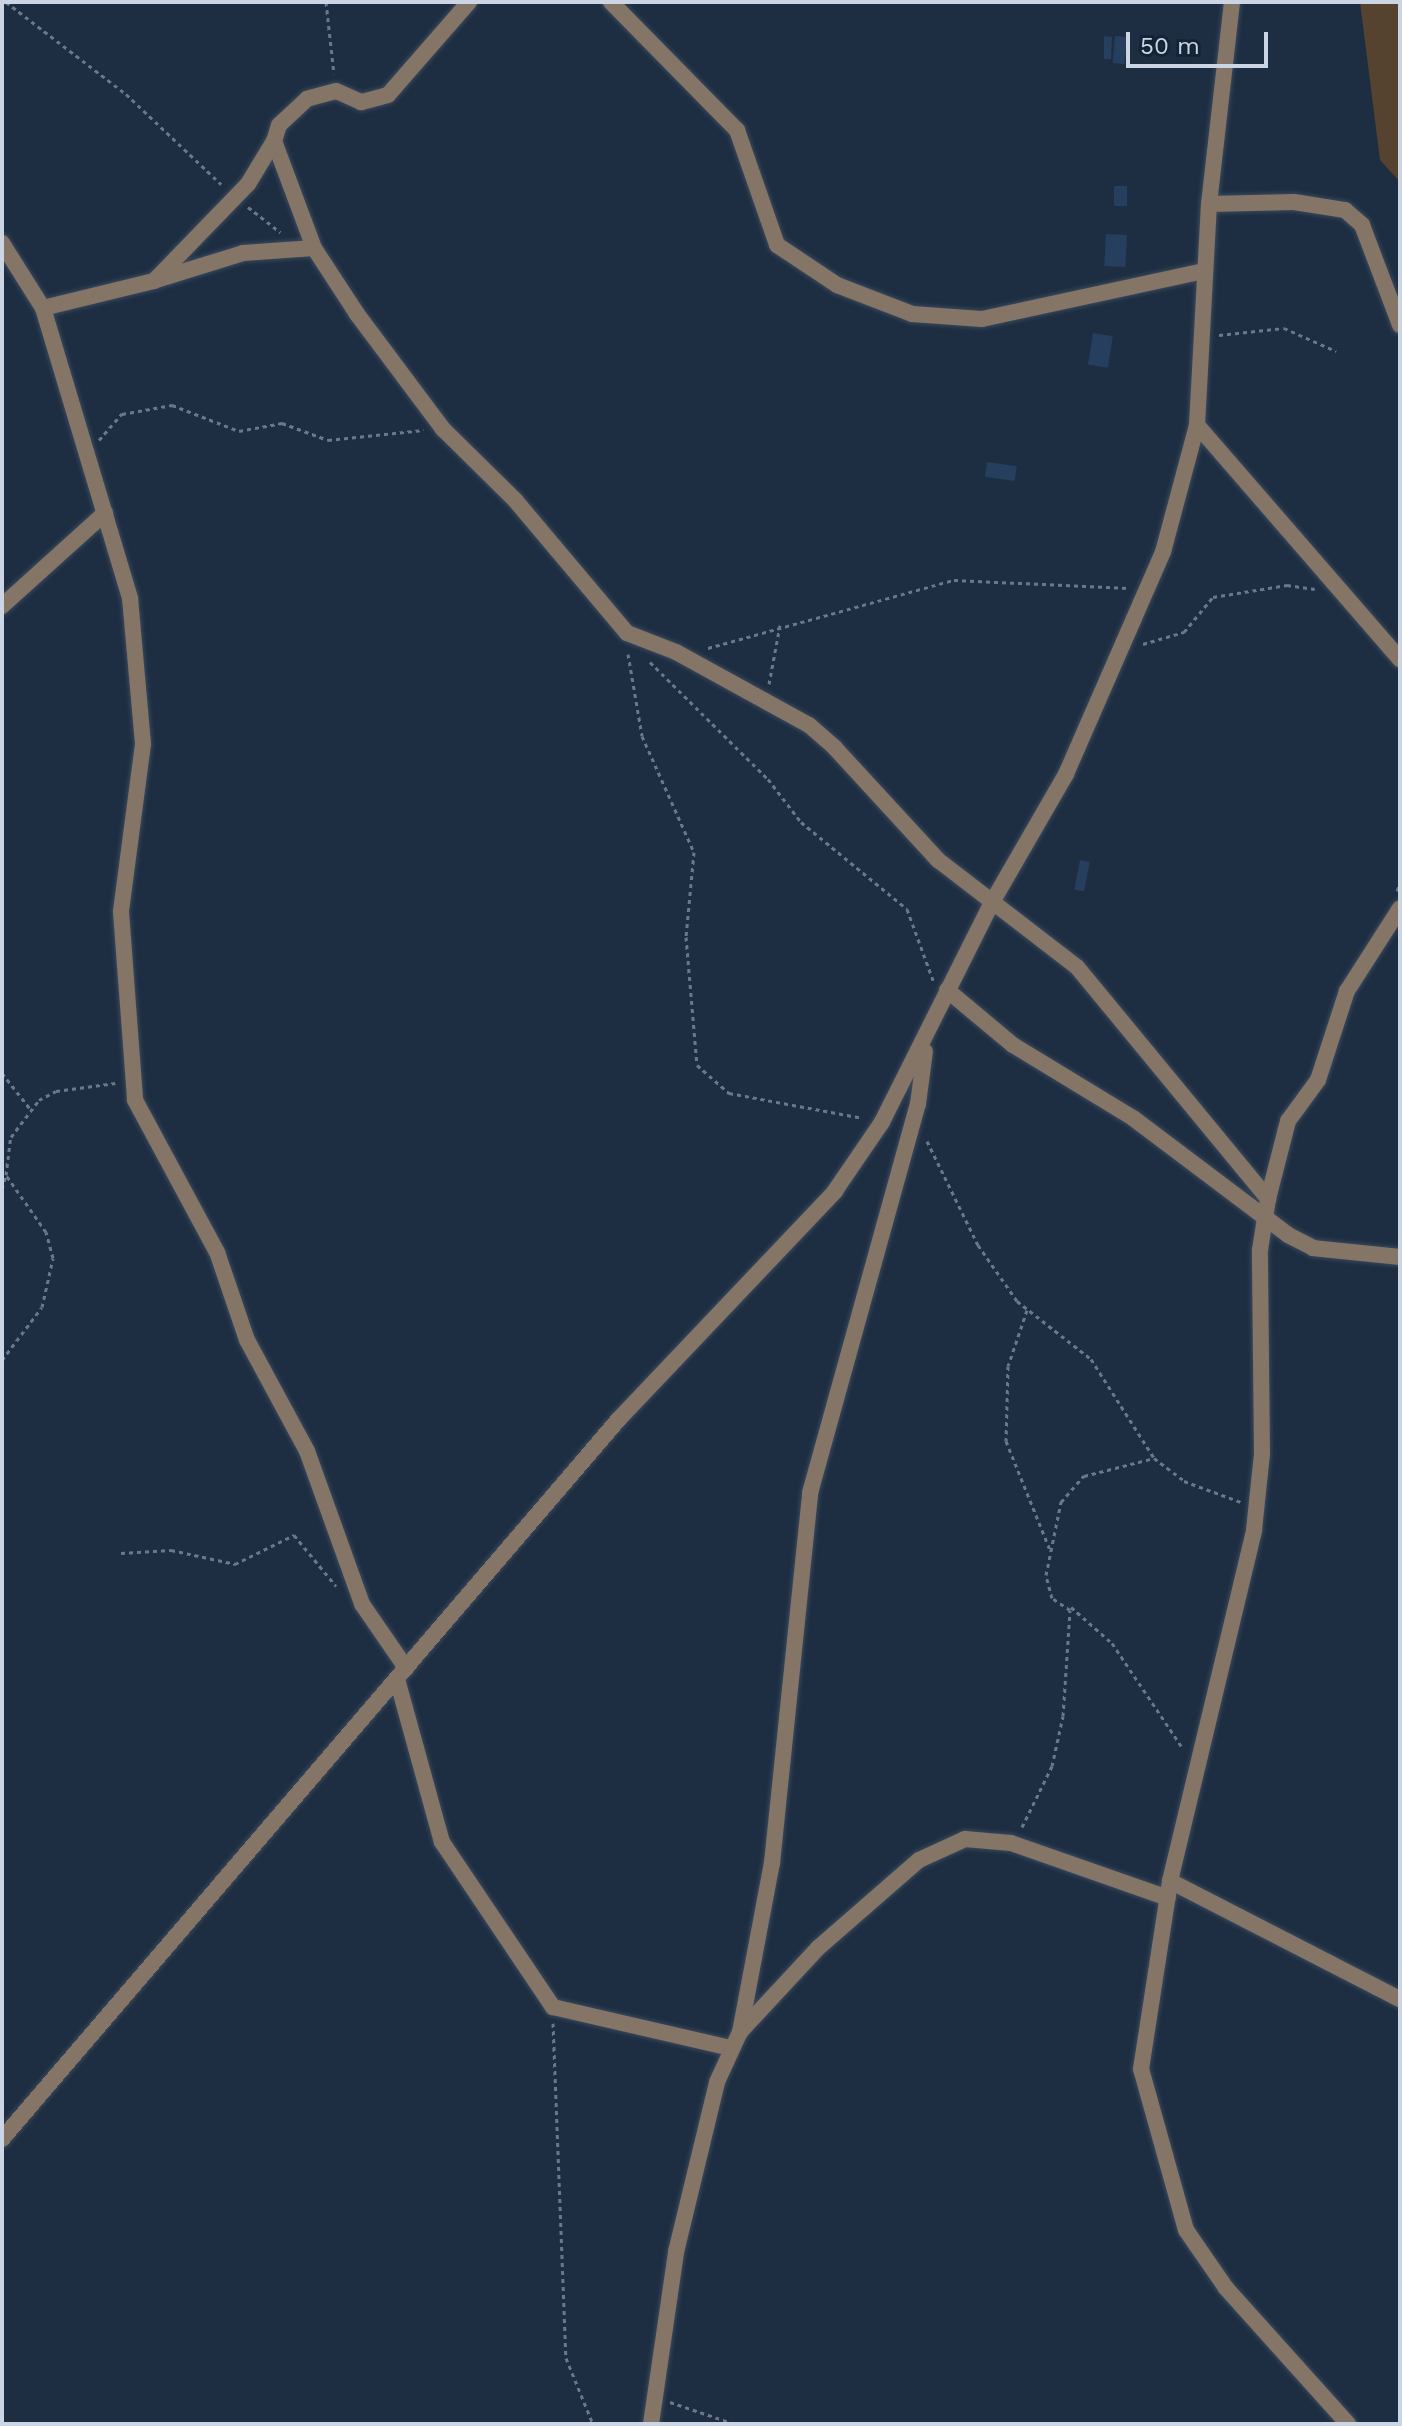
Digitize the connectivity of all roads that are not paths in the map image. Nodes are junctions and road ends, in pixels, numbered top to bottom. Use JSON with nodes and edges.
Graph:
{"nodes":[{"id":1,"x":469,"y":2,"type":"edge"},
{"id":2,"x":611,"y":2,"type":"edge"},
{"id":3,"x":1232,"y":2,"type":"edge"},
{"id":4,"x":274,"y":141,"type":"junction"},
{"id":5,"x":1209,"y":204,"type":"junction"},
{"id":6,"x":2,"y":243,"type":"edge"},
{"id":7,"x":306,"y":248,"type":"junction"},
{"id":8,"x":1204,"y":271,"type":"junction"},
{"id":9,"x":154,"y":281,"type":"junction"},
{"id":10,"x":43,"y":308,"type":"junction"},
{"id":11,"x":1400,"y":325,"type":"edge"},
{"id":12,"x":1197,"y":425,"type":"junction"},
{"id":13,"x":105,"y":513,"type":"junction"},
{"id":14,"x":2,"y":606,"type":"edge"},
{"id":15,"x":1397,"y":647,"type":"edge"},
{"id":16,"x":991,"y":904,"type":"junction"},
{"id":17,"x":1400,"y":908,"type":"edge"},
{"id":18,"x":947,"y":990,"type":"junction"},
{"id":19,"x":926,"y":1041,"type":"junction"},
{"id":20,"x":1267,"y":1207,"type":"junction"},
{"id":21,"x":1400,"y":1257,"type":"edge"},
{"id":22,"x":402,"y":1674,"type":"junction"},
{"id":23,"x":1170,"y":1881,"type":"junction"},
{"id":24,"x":1168,"y":1898,"type":"junction"},
{"id":25,"x":1400,"y":1999,"type":"edge"},
{"id":26,"x":740,"y":2032,"type":"junction"},
{"id":27,"x":730,"y":2048,"type":"junction"},
{"id":28,"x":2,"y":2139,"type":"edge"},
{"id":29,"x":651,"y":2424,"type":"edge"},
{"id":30,"x":1348,"y":2424,"type":"edge"}],
"edges":[{"from":1,"to":4,"type":"street"},
{"from":2,"to":8,"type":"street"},
{"from":3,"to":5,"type":"street"},
{"from":4,"to":7,"type":"street"},
{"from":4,"to":9,"type":"street"},
{"from":5,"to":8,"type":"street"},
{"from":5,"to":11,"type":"street"},
{"from":6,"to":10,"type":"street"},
{"from":7,"to":9,"type":"street"},
{"from":7,"to":16,"type":"street"},
{"from":8,"to":12,"type":"street"},
{"from":9,"to":10,"type":"street"},
{"from":10,"to":13,"type":"street"},
{"from":12,"to":15,"type":"street"},
{"from":12,"to":16,"type":"street"},
{"from":13,"to":14,"type":"street"},
{"from":13,"to":22,"type":"street"},
{"from":16,"to":18,"type":"street"},
{"from":16,"to":20,"type":"street"},
{"from":17,"to":20,"type":"street"},
{"from":18,"to":19,"type":"street"},
{"from":18,"to":20,"type":"street"},
{"from":19,"to":22,"type":"street"},
{"from":19,"to":26,"type":"street"},
{"from":20,"to":21,"type":"street"},
{"from":20,"to":23,"type":"street"},
{"from":22,"to":27,"type":"street"},
{"from":22,"to":28,"type":"street"},
{"from":23,"to":24,"type":"street"},
{"from":23,"to":25,"type":"street"},
{"from":24,"to":26,"type":"street"},
{"from":24,"to":30,"type":"street"},
{"from":26,"to":27,"type":"street"},
{"from":27,"to":29,"type":"street"}]}
